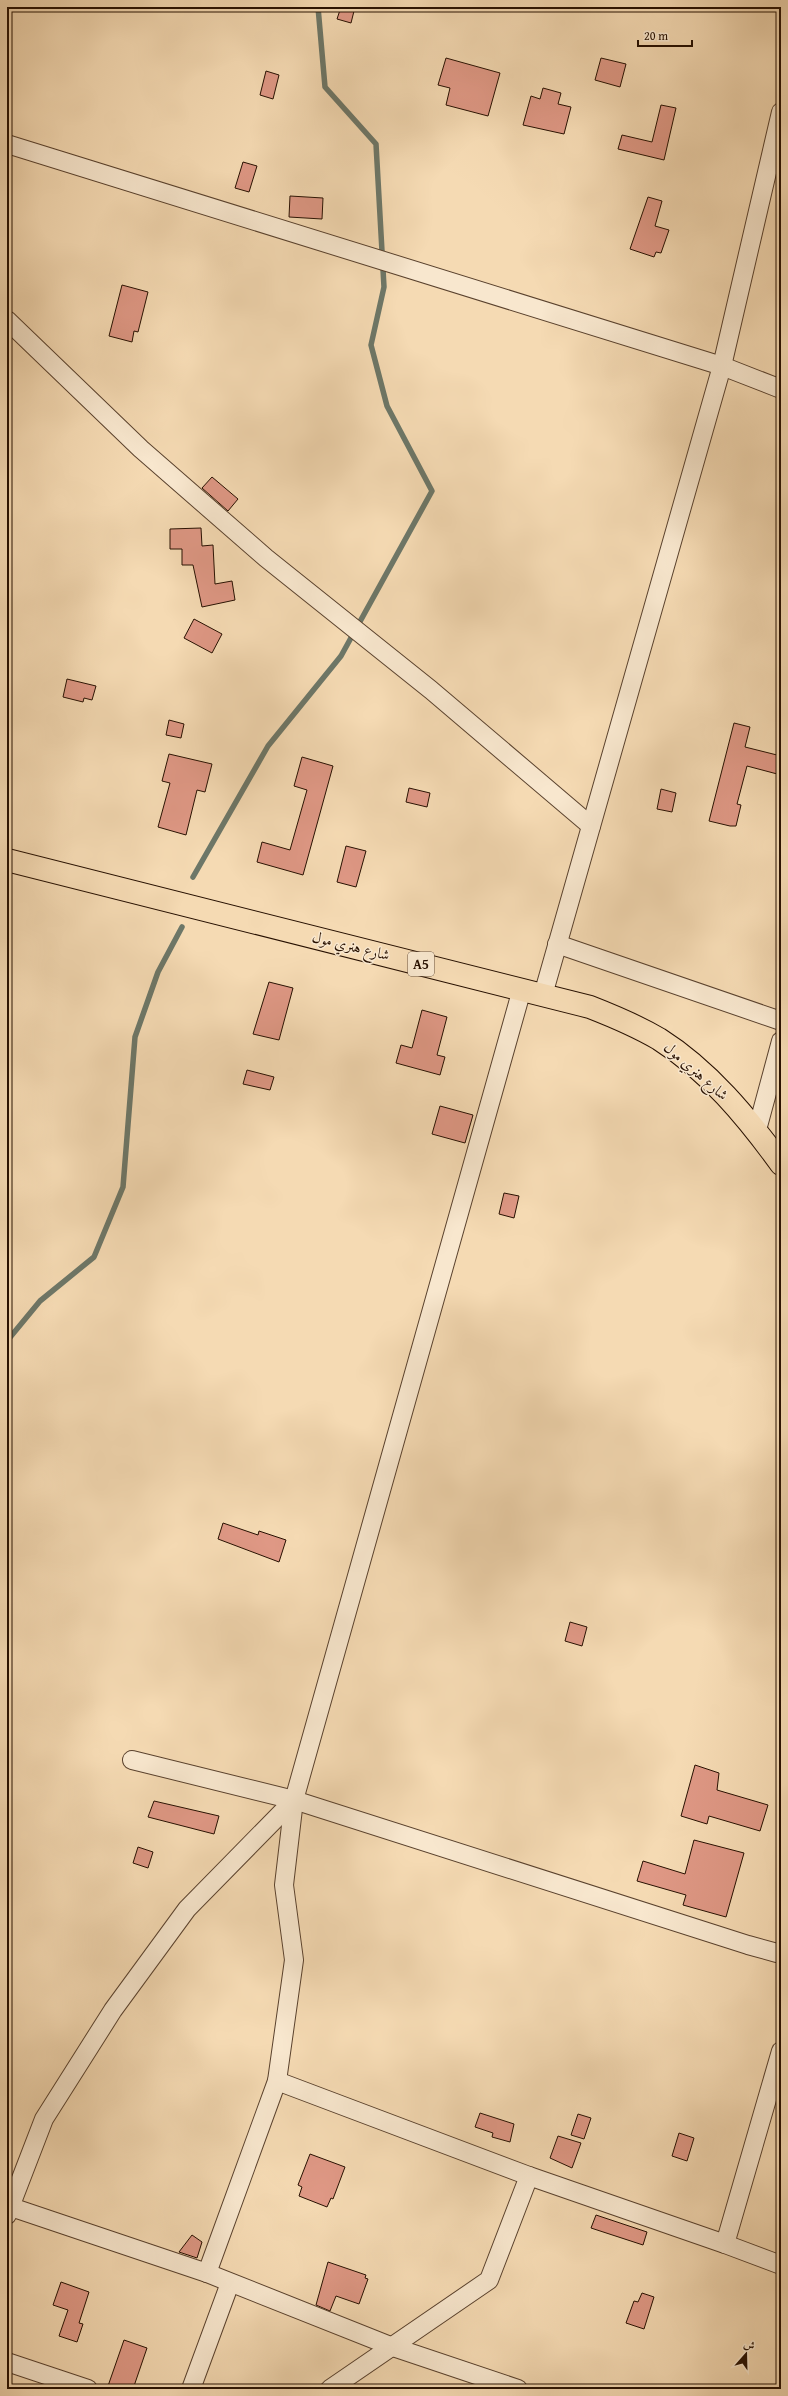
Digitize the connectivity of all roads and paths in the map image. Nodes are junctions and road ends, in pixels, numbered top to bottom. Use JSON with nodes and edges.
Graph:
{"nodes":[{"id":1,"x":781,"y":112,"type":"edge"},
{"id":2,"x":7,"y":144,"type":"edge"},
{"id":3,"x":7,"y":320,"type":"edge"},
{"id":4,"x":722,"y":366,"type":"junction"},
{"id":5,"x":781,"y":388,"type":"edge"},
{"id":6,"x":591,"y":826,"type":"junction"},
{"id":7,"x":7,"y":860,"type":"edge"},
{"id":8,"x":557,"y":944,"type":"junction"},
{"id":9,"x":522,"y":989,"type":"junction"},
{"id":10,"x":543,"y":995,"type":"junction"},
{"id":11,"x":781,"y":1020,"type":"edge"},
{"id":12,"x":781,"y":1041,"type":"edge"},
{"id":13,"x":757,"y":1130,"type":"junction"},
{"id":14,"x":781,"y":1164,"type":"edge"},
{"id":15,"x":132,"y":1760,"type":"dead end"},
{"id":16,"x":294,"y":1800,"type":"junction"},
{"id":17,"x":781,"y":1952,"type":"edge"},
{"id":18,"x":781,"y":2052,"type":"edge"},
{"id":19,"x":277,"y":2080,"type":"junction"},
{"id":20,"x":529,"y":2176,"type":"junction"},
{"id":21,"x":9,"y":2211,"type":"edge"},
{"id":22,"x":725,"y":2244,"type":"junction"},
{"id":23,"x":781,"y":2265,"type":"edge"},
{"id":24,"x":207,"y":2273,"type":"junction"},
{"id":25,"x":230,"y":2283,"type":"junction"},
{"id":26,"x":393,"y":2347,"type":"junction"},
{"id":27,"x":7,"y":2362,"type":"edge"},
{"id":28,"x":88,"y":2389,"type":"edge"},
{"id":29,"x":191,"y":2389,"type":"edge"},
{"id":30,"x":330,"y":2389,"type":"edge"},
{"id":31,"x":518,"y":2389,"type":"edge"}],
"edges":[{"from":1,"to":4,"type":"street"},
{"from":2,"to":4,"type":"street"},
{"from":3,"to":6,"type":"street"},
{"from":4,"to":5,"type":"street"},
{"from":4,"to":6,"type":"street"},
{"from":6,"to":8,"type":"street"},
{"from":7,"to":9,"type":"highway","name":"شارع هنري مول","number":"A5"},
{"from":8,"to":10,"type":"street"},
{"from":8,"to":11,"type":"street"},
{"from":9,"to":10,"type":"highway","name":"شارع هنري مول","number":"A5"},
{"from":9,"to":16,"type":"street"},
{"from":10,"to":13,"type":"highway","name":"شارع هنري مول","number":"A5"},
{"from":12,"to":13,"type":"street"},
{"from":13,"to":14,"type":"highway","name":"شارع هنري مول","number":"A5"},
{"from":15,"to":16,"type":"street"},
{"from":16,"to":17,"type":"street"},
{"from":16,"to":19,"type":"street"},
{"from":16,"to":21,"type":"street"},
{"from":18,"to":22,"type":"street"},
{"from":19,"to":20,"type":"street"},
{"from":19,"to":24,"type":"street"},
{"from":20,"to":22,"type":"street"},
{"from":20,"to":26,"type":"street"},
{"from":21,"to":24,"type":"street"},
{"from":22,"to":23,"type":"street"},
{"from":24,"to":25,"type":"street"},
{"from":25,"to":26,"type":"street"},
{"from":25,"to":29,"type":"street"},
{"from":26,"to":30,"type":"street"},
{"from":26,"to":31,"type":"street"},
{"from":27,"to":28,"type":"street"}]}
